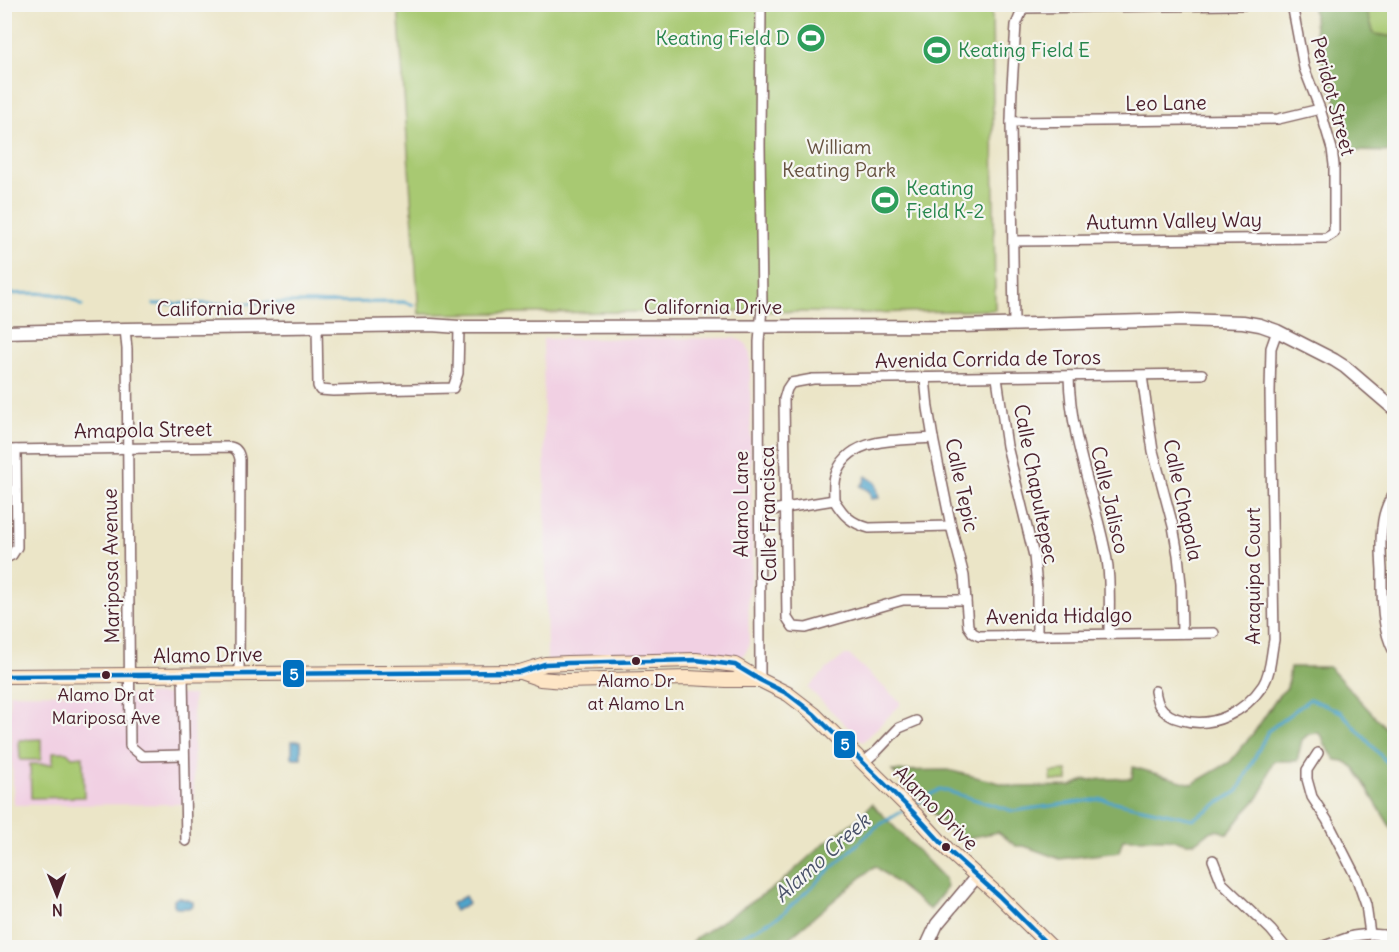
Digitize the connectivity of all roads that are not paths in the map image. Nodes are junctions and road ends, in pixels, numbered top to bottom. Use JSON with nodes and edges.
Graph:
{"nodes":[{"id":1,"x":761,"y":4,"type":"edge"},
{"id":2,"x":1290,"y":4,"type":"edge"},
{"id":3,"x":1198,"y":5,"type":"edge"},
{"id":4,"x":1320,"y":108,"type":"junction"},
{"id":5,"x":1011,"y":122,"type":"junction"},
{"id":6,"x":1334,"y":233,"type":"joint"},
{"id":7,"x":1013,"y":241,"type":"junction"},
{"id":8,"x":1014,"y":324,"type":"junction"},
{"id":9,"x":317,"y":326,"type":"junction"},
{"id":10,"x":459,"y":327,"type":"junction"},
{"id":11,"x":760,"y":327,"type":"junction"},
{"id":12,"x":125,"y":328,"type":"junction"},
{"id":13,"x":1277,"y":330,"type":"junction"},
{"id":14,"x":4,"y":332,"type":"edge"},
{"id":15,"x":1202,"y":374,"type":"dead end"},
{"id":16,"x":1069,"y":376,"type":"junction"},
{"id":17,"x":1142,"y":376,"type":"junction"},
{"id":18,"x":925,"y":378,"type":"junction"},
{"id":19,"x":997,"y":378,"type":"junction"},
{"id":20,"x":784,"y":399,"type":"joint"},
{"id":21,"x":1395,"y":409,"type":"edge"},
{"id":22,"x":933,"y":438,"type":"junction"},
{"id":23,"x":127,"y":448,"type":"junction"},
{"id":24,"x":4,"y":450,"type":"edge"},
{"id":25,"x":16,"y":450,"type":"junction"},
{"id":26,"x":1395,"y":493,"type":"edge"},
{"id":27,"x":834,"y":500,"type":"junction"},
{"id":28,"x":786,"y":508,"type":"junction"},
{"id":29,"x":760,"y":512,"type":"junction"},
{"id":30,"x":951,"y":525,"type":"junction"},
{"id":31,"x":4,"y":559,"type":"edge"},
{"id":32,"x":966,"y":600,"type":"junction"},
{"id":33,"x":793,"y":627,"type":"joint"},
{"id":34,"x":1390,"y":627,"type":"edge"},
{"id":35,"x":1109,"y":633,"type":"junction"},
{"id":36,"x":1182,"y":633,"type":"junction"},
{"id":37,"x":1214,"y":633,"type":"dead end"},
{"id":38,"x":1037,"y":634,"type":"junction"},
{"id":39,"x":1395,"y":652,"type":"edge"},
{"id":40,"x":657,"y":661,"type":"junction"},
{"id":41,"x":520,"y":672,"type":"junction"},
{"id":42,"x":183,"y":675,"type":"junction"},
{"id":43,"x":239,"y":675,"type":"junction"},
{"id":44,"x":4,"y":676,"type":"edge"},
{"id":45,"x":130,"y":676,"type":"junction"},
{"id":46,"x":541,"y":680,"type":"junction"},
{"id":47,"x":760,"y":680,"type":"junction"},
{"id":48,"x":1155,"y":692,"type":"dead end"},
{"id":49,"x":916,"y":721,"type":"dead end"},
{"id":50,"x":1318,"y":753,"type":"dead end"},
{"id":51,"x":184,"y":755,"type":"junction"},
{"id":52,"x":863,"y":763,"type":"junction"},
{"id":53,"x":186,"y":841,"type":"dead end"},
{"id":54,"x":1213,"y":860,"type":"dead end"},
{"id":55,"x":977,"y":876,"type":"junction"},
{"id":56,"x":1370,"y":934,"type":"junction"},
{"id":57,"x":1382,"y":935,"type":"junction"},
{"id":58,"x":1395,"y":936,"type":"edge"},
{"id":59,"x":926,"y":948,"type":"edge"},
{"id":60,"x":1052,"y":948,"type":"edge"},
{"id":61,"x":1286,"y":948,"type":"edge"},
{"id":62,"x":1318,"y":948,"type":"edge"},
{"id":63,"x":1382,"y":948,"type":"edge"}],
"edges":[{"from":1,"to":11,"type":"street","name":"Alamo Lane"},
{"from":2,"to":3,"type":"street"},
{"from":2,"to":4,"type":"street","name":"Peridot Street"},
{"from":3,"to":5,"type":"street"},
{"from":4,"to":5,"type":"street","name":"Leo Lane"},
{"from":4,"to":6,"type":"street","name":"Peridot Street"},
{"from":5,"to":7,"type":"street"},
{"from":6,"to":7,"type":"street","name":"Autumn Valley Way"},
{"from":7,"to":8,"type":"street"},
{"from":8,"to":11,"type":"street","name":"California Drive"},
{"from":8,"to":13,"type":"street","name":"California Drive"},
{"from":9,"to":10,"type":"street","name":"California Drive"},
{"from":9,"to":10,"type":"street"},
{"from":9,"to":12,"type":"street","name":"California Drive"},
{"from":10,"to":11,"type":"street","name":"California Drive"},
{"from":11,"to":29,"type":"street","name":"Alamo Lane"},
{"from":12,"to":14,"type":"street","name":"California Drive"},
{"from":12,"to":23,"type":"street","name":"Mariposa Avenue"},
{"from":13,"to":21,"type":"street","name":"California Drive"},
{"from":13,"to":48,"type":"street","name":"Araquipa Court"},
{"from":15,"to":17,"type":"street","name":"Avenida Corrida de Toros"},
{"from":16,"to":17,"type":"street","name":"Avenida Corrida de Toros"},
{"from":16,"to":19,"type":"street","name":"Avenida Corrida de Toros"},
{"from":16,"to":35,"type":"street","name":"Calle Jalisco"},
{"from":17,"to":36,"type":"street","name":"Calle Chapala"},
{"from":18,"to":19,"type":"street","name":"Avenida Corrida de Toros"},
{"from":18,"to":20,"type":"street","name":"Avenida Corrida de Toros"},
{"from":18,"to":22,"type":"street","name":"Calle Tepic"},
{"from":19,"to":38,"type":"street","name":"Calle Chapultepec"},
{"from":20,"to":28,"type":"street","name":"Calle Francisca"},
{"from":22,"to":27,"type":"street"},
{"from":22,"to":30,"type":"street","name":"Calle Tepic"},
{"from":23,"to":25,"type":"street","name":"Amapola Street"},
{"from":23,"to":43,"type":"street","name":"Amapola Street"},
{"from":23,"to":45,"type":"street","name":"Mariposa Avenue"},
{"from":24,"to":25,"type":"street","name":"Amapola Street"},
{"from":25,"to":31,"type":"street"},
{"from":26,"to":34,"type":"street"},
{"from":27,"to":28,"type":"street"},
{"from":27,"to":30,"type":"street"},
{"from":28,"to":29,"type":"street"},
{"from":28,"to":33,"type":"street","name":"Calle Francisca"},
{"from":29,"to":47,"type":"street","name":"Alamo Lane"},
{"from":30,"to":32,"type":"street","name":"Calle Tepic"},
{"from":32,"to":33,"type":"street","name":"Avenida Hidalgo"},
{"from":32,"to":38,"type":"street","name":"Avenida Hidalgo"},
{"from":34,"to":39,"type":"street"},
{"from":35,"to":36,"type":"street","name":"Avenida Hidalgo"},
{"from":35,"to":38,"type":"street","name":"Avenida Hidalgo"},
{"from":36,"to":37,"type":"street","name":"Avenida Hidalgo"},
{"from":40,"to":41,"type":"main road","name":"Alamo Drive"},
{"from":40,"to":46,"type":"main road"},
{"from":40,"to":47,"type":"main road","name":"Alamo Drive"},
{"from":41,"to":43,"type":"main road","name":"Alamo Drive"},
{"from":41,"to":46,"type":"main road","name":"Alamo Drive"},
{"from":42,"to":43,"type":"main road","name":"Alamo Drive"},
{"from":42,"to":45,"type":"main road","name":"Alamo Drive"},
{"from":42,"to":51,"type":"street"},
{"from":44,"to":45,"type":"main road","name":"Alamo Drive"},
{"from":45,"to":51,"type":"street","name":"Mariposa Avenue"},
{"from":46,"to":47,"type":"main road","name":"Alamo Drive"},
{"from":47,"to":52,"type":"main road","name":"Alamo Drive"},
{"from":49,"to":52,"type":"street"},
{"from":50,"to":56,"type":"street"},
{"from":51,"to":53,"type":"street"},
{"from":52,"to":55,"type":"main road","name":"Alamo Drive"},
{"from":54,"to":61,"type":"street"},
{"from":55,"to":59,"type":"street"},
{"from":55,"to":60,"type":"main road","name":"Alamo Drive"},
{"from":56,"to":57,"type":"street"},
{"from":56,"to":62,"type":"street"},
{"from":57,"to":58,"type":"street"},
{"from":57,"to":63,"type":"street"}]}
